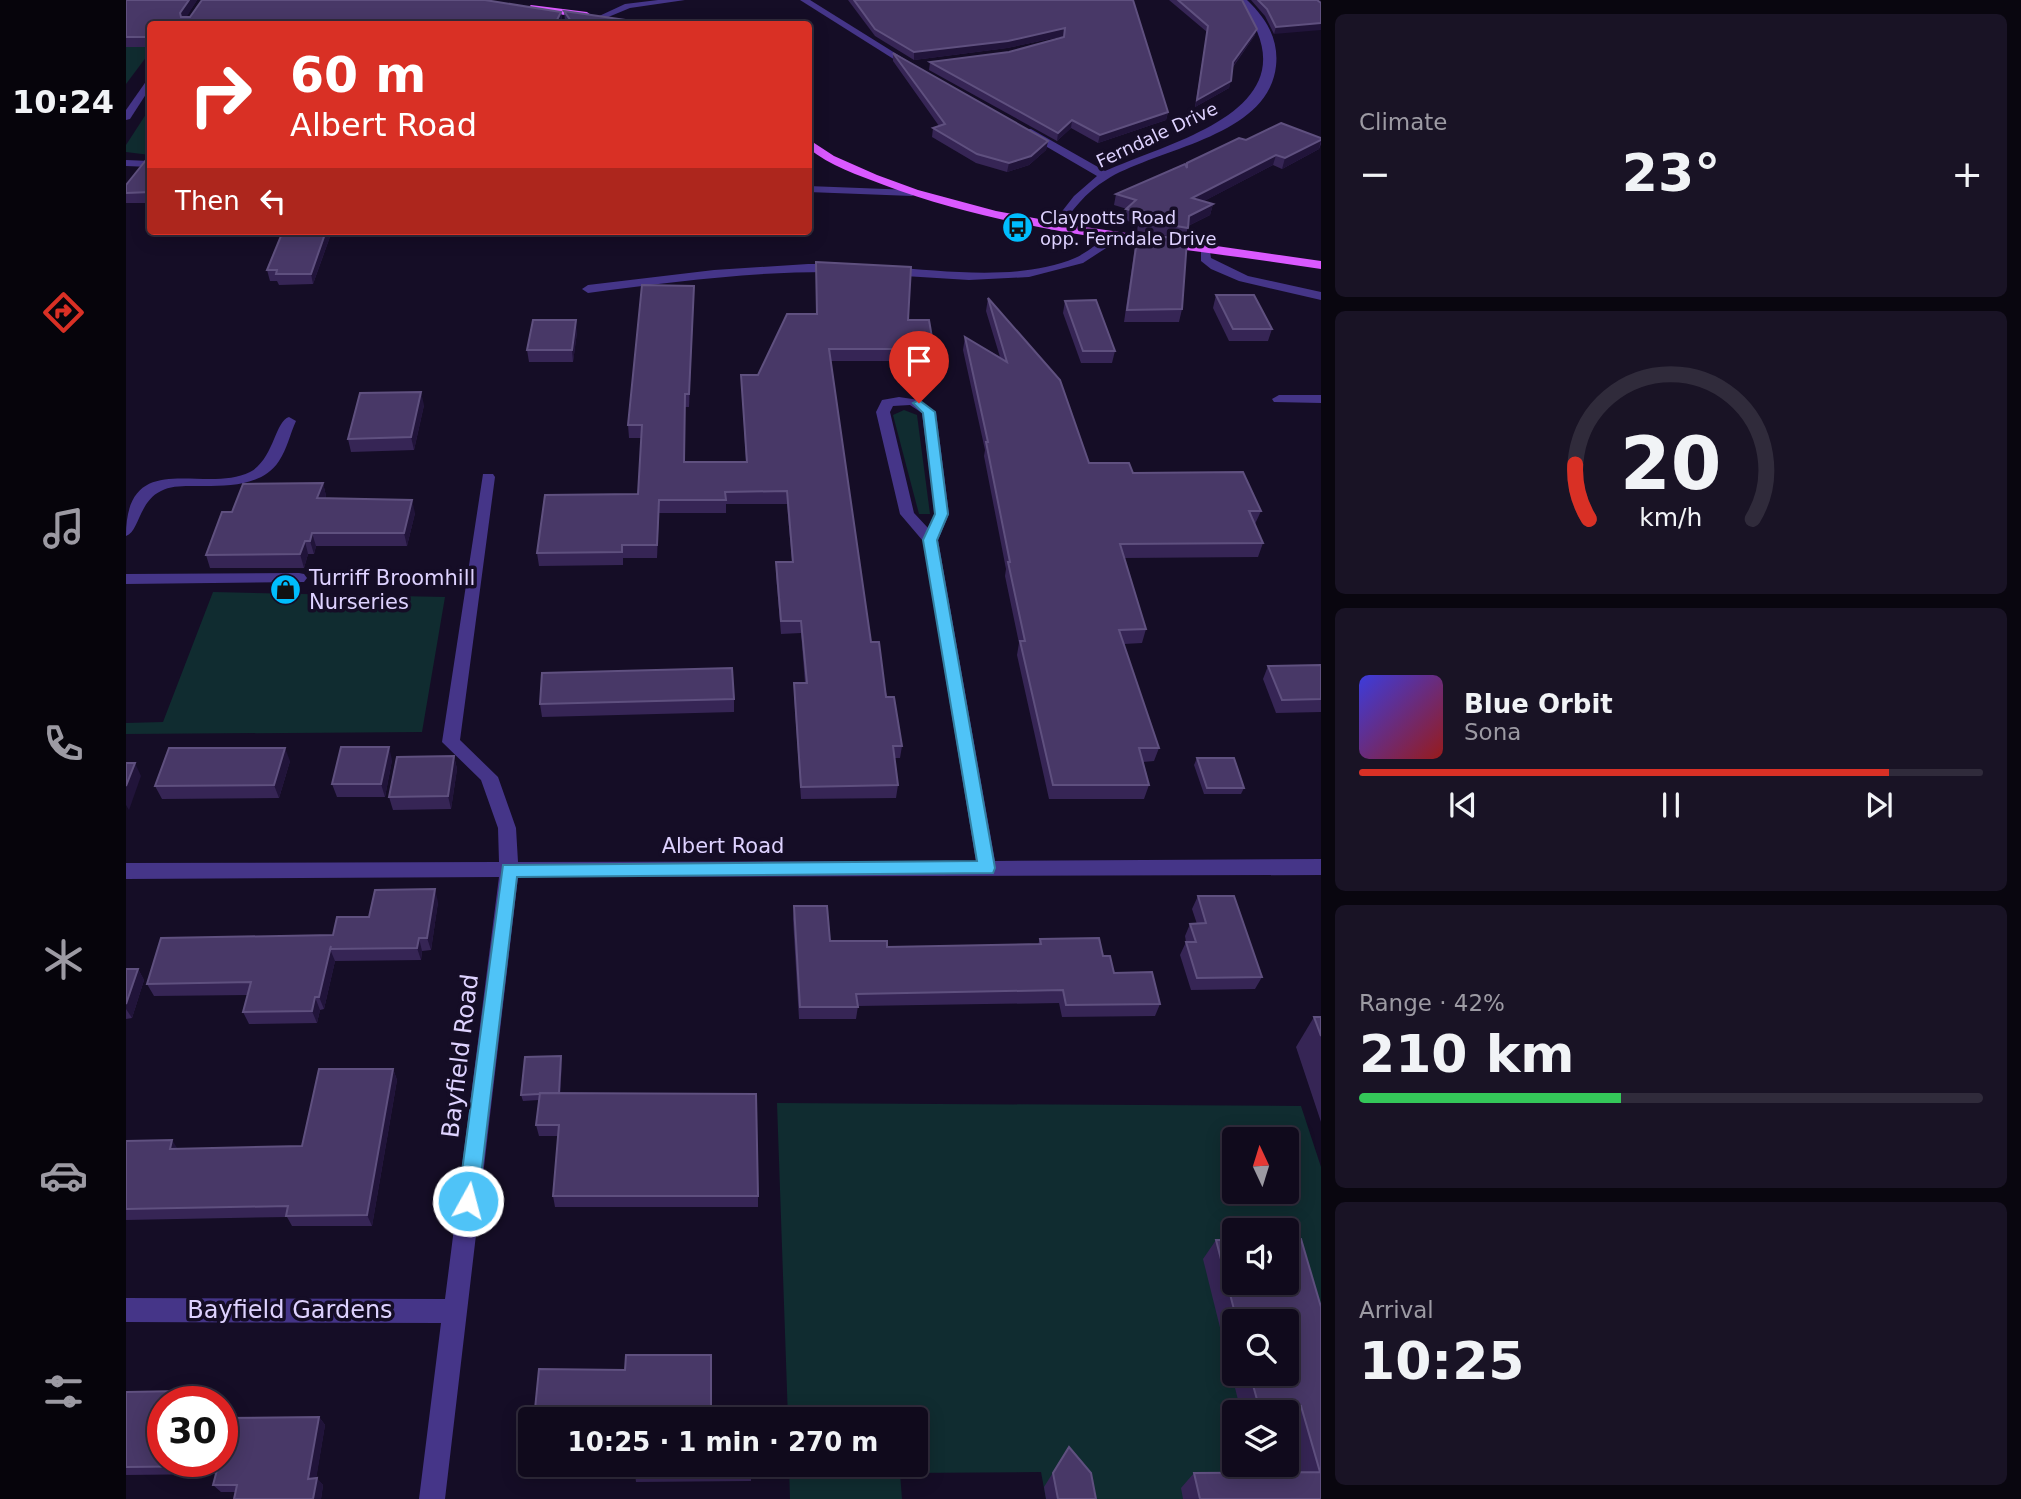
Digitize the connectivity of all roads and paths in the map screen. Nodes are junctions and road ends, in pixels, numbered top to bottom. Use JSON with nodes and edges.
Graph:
{"nodes":[{"id":1,"x":681,"y":0,"type":"edge"},
{"id":2,"x":803,"y":0,"type":"edge"},
{"id":3,"x":1242,"y":0,"type":"edge"},
{"id":4,"x":522,"y":7,"type":"edge"},
{"id":5,"x":601,"y":17,"type":"junction"},
{"id":6,"x":625,"y":21,"type":"edge"},
{"id":7,"x":923,"y":68,"type":"edge"},
{"id":8,"x":147,"y":86,"type":"edge"},
{"id":9,"x":126,"y":117,"type":"edge"},
{"id":10,"x":1020,"y":127,"type":"edge"},
{"id":11,"x":812,"y":146,"type":"edge"},
{"id":12,"x":126,"y":163,"type":"edge"},
{"id":13,"x":147,"y":164,"type":"edge"},
{"id":14,"x":1104,"y":175,"type":"junction"},
{"id":15,"x":812,"y":189,"type":"edge"},
{"id":16,"x":912,"y":193,"type":"junction"},
{"id":17,"x":1055,"y":228,"type":"junction"},
{"id":18,"x":1116,"y":237,"type":"junction"},
{"id":19,"x":1205,"y":247,"type":"junction"},
{"id":20,"x":1321,"y":265,"type":"edge"},
{"id":21,"x":588,"y":289,"type":"dead end"},
{"id":22,"x":1321,"y":296,"type":"edge"},
{"id":23,"x":1279,"y":399,"type":"dead end"},
{"id":24,"x":1321,"y":399,"type":"edge"},
{"id":25,"x":289,"y":421,"type":"dead end"},
{"id":26,"x":488,"y":477,"type":"dead end"},
{"id":27,"x":126,"y":531,"type":"edge"},
{"id":28,"x":930,"y":540,"type":"junction"},
{"id":29,"x":299,"y":578,"type":"dead end"},
{"id":30,"x":126,"y":579,"type":"edge"},
{"id":31,"x":1321,"y":867,"type":"edge"},
{"id":32,"x":987,"y":868,"type":"junction"},
{"id":33,"x":509,"y":870,"type":"junction"},
{"id":34,"x":126,"y":872,"type":"edge"},
{"id":35,"x":126,"y":1310,"type":"edge"},
{"id":36,"x":454,"y":1311,"type":"junction"},
{"id":37,"x":432,"y":1499,"type":"edge"}],
"edges":[{"from":1,"to":5,"type":"street"},
{"from":2,"to":7,"type":"street"},
{"from":3,"to":14,"type":"street","name":"Ferndale Drive"},
{"from":4,"to":5,"type":"main road"},
{"from":5,"to":6,"type":"main road"},
{"from":8,"to":9,"type":"street"},
{"from":10,"to":14,"type":"street"},
{"from":11,"to":16,"type":"main road"},
{"from":12,"to":13,"type":"street"},
{"from":14,"to":17,"type":"street","name":"Ferndale Drive"},
{"from":15,"to":16,"type":"street"},
{"from":16,"to":17,"type":"main road"},
{"from":17,"to":18,"type":"main road"},
{"from":18,"to":19,"type":"main road"},
{"from":18,"to":21,"type":"street"},
{"from":19,"to":20,"type":"main road"},
{"from":19,"to":22,"type":"street"},
{"from":23,"to":24,"type":"street"},
{"from":25,"to":27,"type":"street"},
{"from":26,"to":33,"type":"street","name":"Bayfield Road"},
{"from":28,"to":28,"type":"street"},
{"from":28,"to":32,"type":"street"},
{"from":29,"to":30,"type":"street"},
{"from":31,"to":32,"type":"street","name":"Albert Road"},
{"from":32,"to":33,"type":"street","name":"Albert Road"},
{"from":33,"to":34,"type":"street","name":"Albert Road"},
{"from":33,"to":36,"type":"street","name":"Bayfield Road"},
{"from":35,"to":36,"type":"street","name":"Bayfield Gardens"},
{"from":36,"to":37,"type":"street","name":"Bayfield Road"}]}
